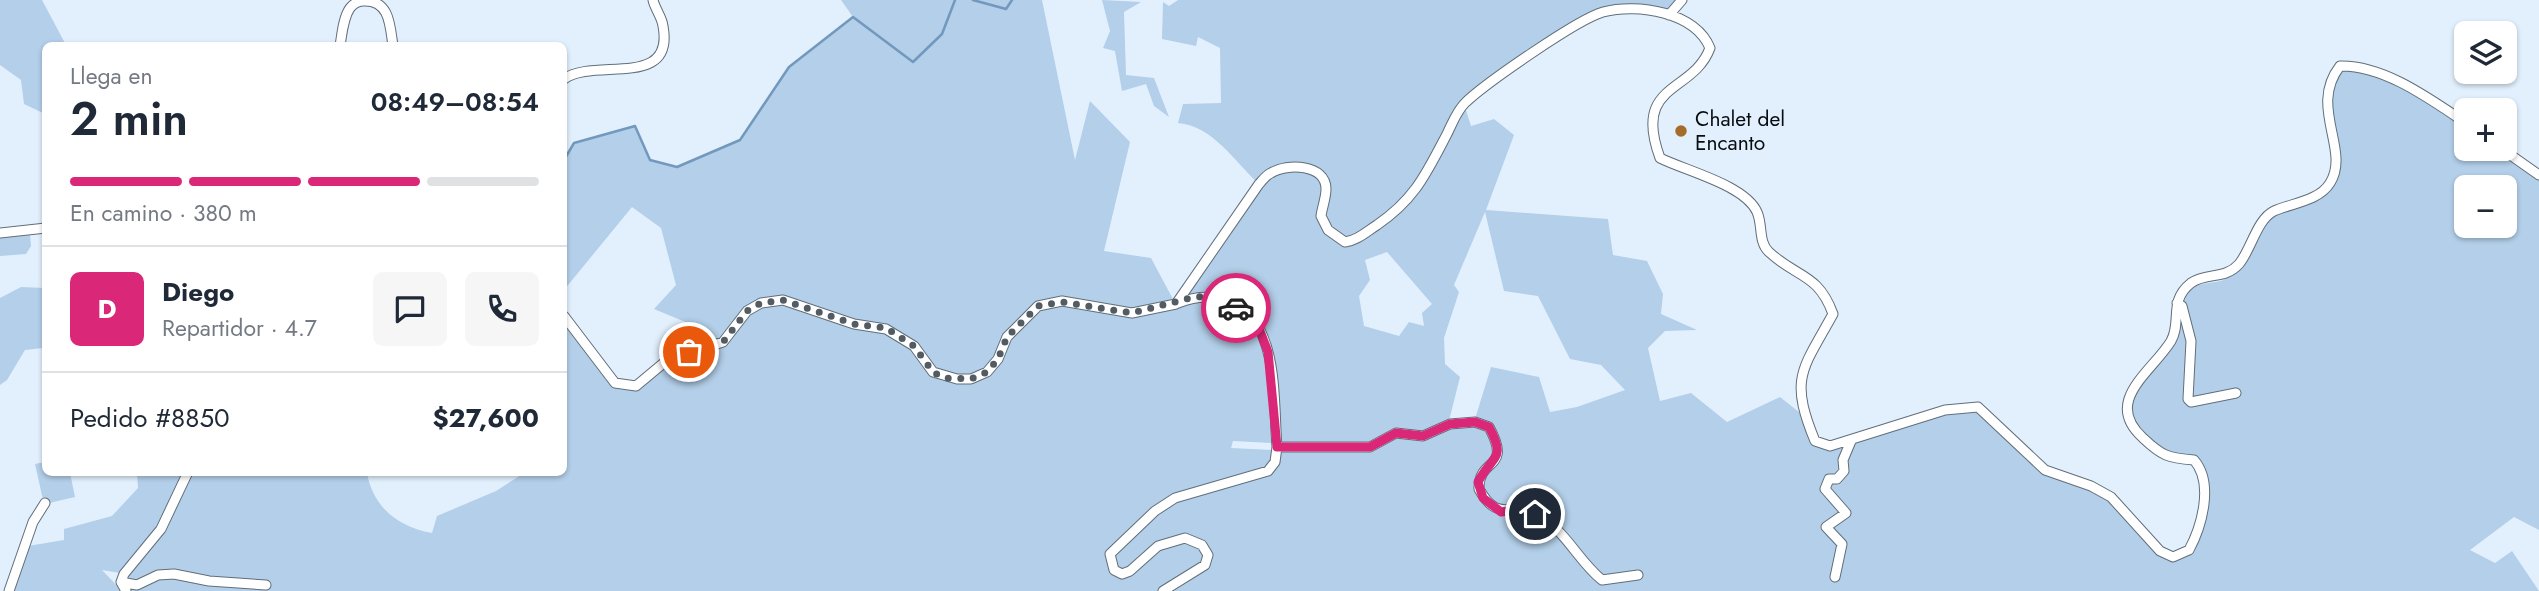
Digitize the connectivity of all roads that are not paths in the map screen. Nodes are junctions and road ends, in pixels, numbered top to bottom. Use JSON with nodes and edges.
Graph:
{"nodes":[{"id":1,"x":653,"y":0,"type":"edge"},
{"id":2,"x":1682,"y":0,"type":"edge"},
{"id":3,"x":1669,"y":15,"type":"junction"},
{"id":4,"x":341,"y":42,"type":"edge"},
{"id":5,"x":392,"y":42,"type":"edge"},
{"id":6,"x":567,"y":77,"type":"edge"},
{"id":7,"x":2454,"y":116,"type":"edge"},
{"id":8,"x":2517,"y":160,"type":"edge"},
{"id":9,"x":2539,"y":175,"type":"edge"},
{"id":10,"x":42,"y":228,"type":"edge"},
{"id":11,"x":0,"y":233,"type":"edge"},
{"id":12,"x":2177,"y":303,"type":"junction"},
{"id":13,"x":1176,"y":304,"type":"junction"},
{"id":14,"x":567,"y":320,"type":"edge"},
{"id":15,"x":2236,"y":393,"type":"dead end"},
{"id":16,"x":1851,"y":441,"type":"junction"},
{"id":17,"x":1277,"y":447,"type":"junction"},
{"id":18,"x":186,"y":476,"type":"edge"},
{"id":19,"x":46,"y":503,"type":"dead end"},
{"id":20,"x":1638,"y":575,"type":"dead end"},
{"id":21,"x":1835,"y":577,"type":"dead end"},
{"id":22,"x":121,"y":582,"type":"junction"},
{"id":23,"x":266,"y":585,"type":"dead end"},
{"id":24,"x":9,"y":591,"type":"edge"},
{"id":25,"x":127,"y":591,"type":"edge"},
{"id":26,"x":1163,"y":591,"type":"edge"}],
"edges":[{"from":1,"to":6,"type":"street"},
{"from":2,"to":3,"type":"street"},
{"from":3,"to":13,"type":"street"},
{"from":3,"to":16,"type":"street"},
{"from":4,"to":5,"type":"street"},
{"from":7,"to":12,"type":"street"},
{"from":8,"to":9,"type":"street"},
{"from":10,"to":11,"type":"street"},
{"from":12,"to":15,"type":"street"},
{"from":12,"to":16,"type":"street"},
{"from":13,"to":14,"type":"street"},
{"from":13,"to":17,"type":"street"},
{"from":16,"to":21,"type":"street"},
{"from":17,"to":20,"type":"street"},
{"from":17,"to":26,"type":"street"},
{"from":18,"to":22,"type":"street"},
{"from":19,"to":24,"type":"street"},
{"from":22,"to":23,"type":"street"},
{"from":22,"to":25,"type":"street"}]}
